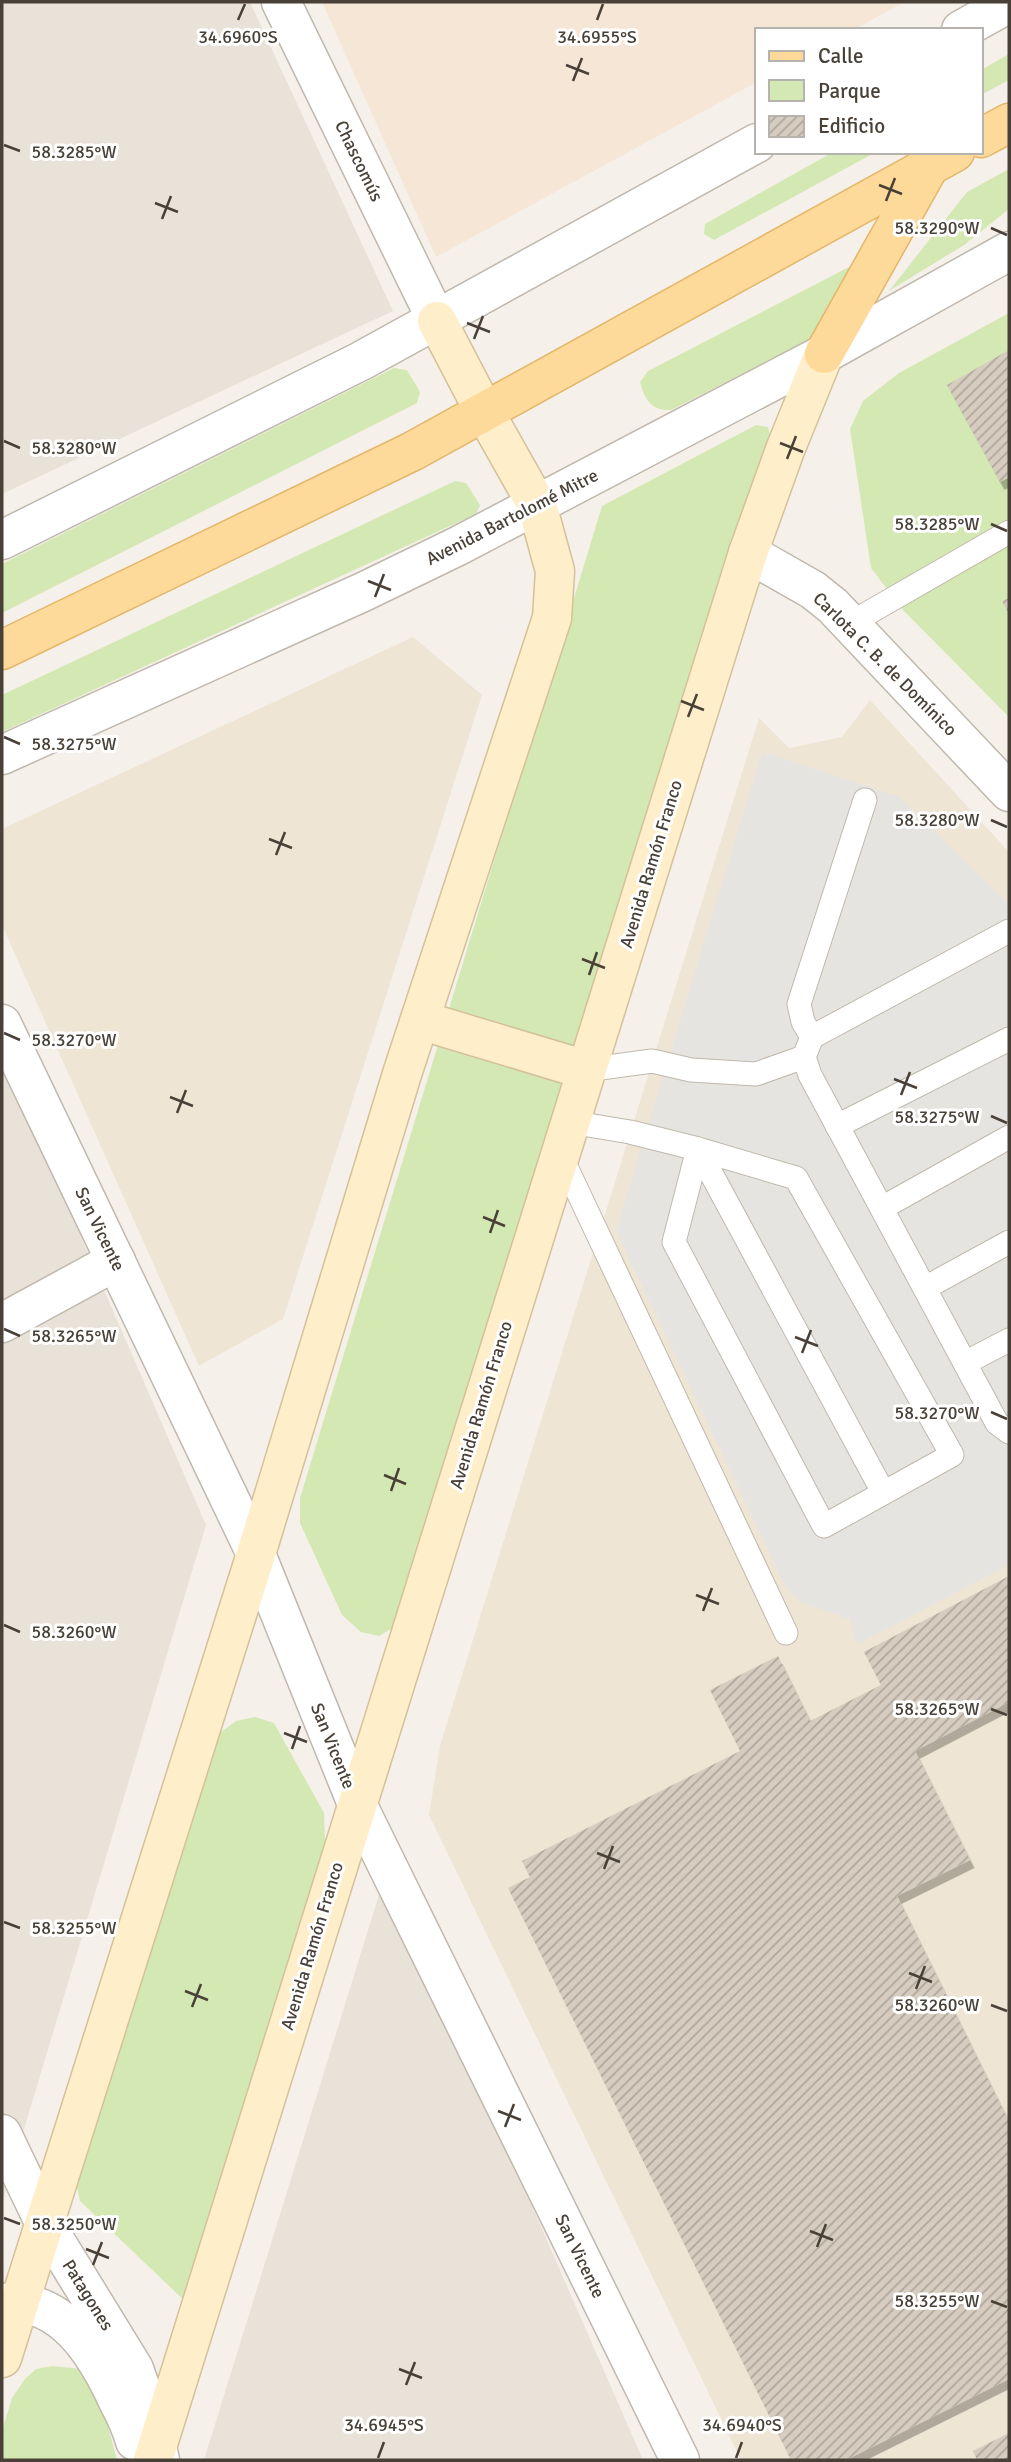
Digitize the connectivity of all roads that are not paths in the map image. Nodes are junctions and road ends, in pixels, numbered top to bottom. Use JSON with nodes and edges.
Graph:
{"nodes":[{"id":1,"x":281,"y":2,"type":"edge"},
{"id":2,"x":1009,"y":3,"type":"edge"},
{"id":3,"x":965,"y":28,"type":"edge"},
{"id":4,"x":1009,"y":123,"type":"edge"},
{"id":5,"x":983,"y":137,"type":"edge"},
{"id":6,"x":755,"y":144,"type":"edge"},
{"id":7,"x":942,"y":159,"type":"edge"},
{"id":8,"x":1009,"y":250,"type":"edge"},
{"id":9,"x":437,"y":321,"type":"junction"},
{"id":10,"x":824,"y":354,"type":"junction"},
{"id":11,"x":485,"y":413,"type":"junction"},
{"id":12,"x":537,"y":505,"type":"junction"},
{"id":13,"x":1009,"y":532,"type":"edge"},
{"id":14,"x":2,"y":540,"type":"edge"},
{"id":15,"x":748,"y":553,"type":"junction"},
{"id":16,"x":849,"y":624,"type":"junction"},
{"id":17,"x":2,"y":650,"type":"edge"},
{"id":18,"x":2,"y":755,"type":"edge"},
{"id":19,"x":1009,"y":792,"type":"edge"},
{"id":20,"x":865,"y":800,"type":"dead end"},
{"id":21,"x":1009,"y":931,"type":"edge"},
{"id":22,"x":420,"y":1020,"type":"junction"},
{"id":23,"x":2,"y":1024,"type":"edge"},
{"id":24,"x":1009,"y":1039,"type":"edge"},
{"id":25,"x":808,"y":1047,"type":"junction"},
{"id":26,"x":586,"y":1070,"type":"junction"},
{"id":27,"x":837,"y":1126,"type":"junction"},
{"id":28,"x":564,"y":1137,"type":"junction"},
{"id":29,"x":1009,"y":1137,"type":"edge"},
{"id":30,"x":698,"y":1149,"type":"junction"},
{"id":31,"x":882,"y":1208,"type":"junction"},
{"id":32,"x":1009,"y":1242,"type":"edge"},
{"id":33,"x":116,"y":1261,"type":"junction"},
{"id":34,"x":925,"y":1288,"type":"junction"},
{"id":35,"x":2,"y":1322,"type":"edge"},
{"id":36,"x":1009,"y":1340,"type":"edge"},
{"id":37,"x":965,"y":1363,"type":"junction"},
{"id":38,"x":1009,"y":1432,"type":"edge"},
{"id":39,"x":884,"y":1492,"type":"junction"},
{"id":40,"x":256,"y":1554,"type":"junction"},
{"id":41,"x":786,"y":1633,"type":"dead end"},
{"id":42,"x":357,"y":1804,"type":"junction"},
{"id":43,"x":2,"y":2134,"type":"edge"},
{"id":44,"x":45,"y":2224,"type":"junction"},
{"id":45,"x":11,"y":2302,"type":"edge"},
{"id":46,"x":2,"y":2358,"type":"edge"},
{"id":47,"x":152,"y":2457,"type":"edge"},
{"id":48,"x":680,"y":2460,"type":"edge"}],
"edges":[{"from":1,"to":9,"type":"street","name":"Chascomús"},
{"from":2,"to":3,"type":"street"},
{"from":4,"to":5,"type":"main road"},
{"from":6,"to":9,"type":"street"},
{"from":7,"to":10,"type":"main road"},
{"from":7,"to":11,"type":"main road"},
{"from":8,"to":10,"type":"street","name":"Avenida Bartolomé Mitre"},
{"from":9,"to":11,"type":"main road"},
{"from":9,"to":14,"type":"street"},
{"from":10,"to":12,"type":"street","name":"Avenida Bartolomé Mitre"},
{"from":10,"to":15,"type":"main road","name":"Avenida Ramón Franco"},
{"from":11,"to":12,"type":"main road"},
{"from":11,"to":17,"type":"main road"},
{"from":12,"to":18,"type":"street","name":"Avenida Bartolomé Mitre"},
{"from":12,"to":22,"type":"main road"},
{"from":13,"to":16,"type":"lane"},
{"from":15,"to":16,"type":"street","name":"Carlota C. B. de Domínico"},
{"from":15,"to":26,"type":"main road","name":"Avenida Ramón Franco"},
{"from":16,"to":19,"type":"street","name":"Carlota C. B. de Domínico"},
{"from":20,"to":25,"type":"lane"},
{"from":21,"to":25,"type":"lane"},
{"from":22,"to":26,"type":"main road"},
{"from":22,"to":40,"type":"main road"},
{"from":23,"to":33,"type":"street","name":"San Vicente"},
{"from":24,"to":27,"type":"lane"},
{"from":25,"to":26,"type":"lane"},
{"from":25,"to":27,"type":"lane"},
{"from":26,"to":28,"type":"main road","name":"Avenida Ramón Franco"},
{"from":27,"to":31,"type":"lane"},
{"from":28,"to":30,"type":"lane"},
{"from":28,"to":41,"type":"lane"},
{"from":28,"to":42,"type":"main road","name":"Avenida Ramón Franco"},
{"from":29,"to":31,"type":"lane"},
{"from":30,"to":39,"type":"lane"},
{"from":30,"to":39,"type":"lane"},
{"from":30,"to":39,"type":"lane"},
{"from":31,"to":34,"type":"lane"},
{"from":32,"to":34,"type":"lane"},
{"from":33,"to":35,"type":"street"},
{"from":33,"to":40,"type":"street","name":"San Vicente"},
{"from":34,"to":37,"type":"lane"},
{"from":36,"to":37,"type":"lane"},
{"from":37,"to":38,"type":"lane"},
{"from":40,"to":42,"type":"street","name":"San Vicente"},
{"from":40,"to":44,"type":"main road"},
{"from":42,"to":47,"type":"main road","name":"Avenida Ramón Franco"},
{"from":42,"to":48,"type":"street","name":"San Vicente"},
{"from":43,"to":44,"type":"street","name":"Patagones"},
{"from":44,"to":45,"type":"main road"},
{"from":44,"to":47,"type":"street","name":"Patagones"},
{"from":45,"to":46,"type":"main road"},
{"from":45,"to":47,"type":"street"}]}
